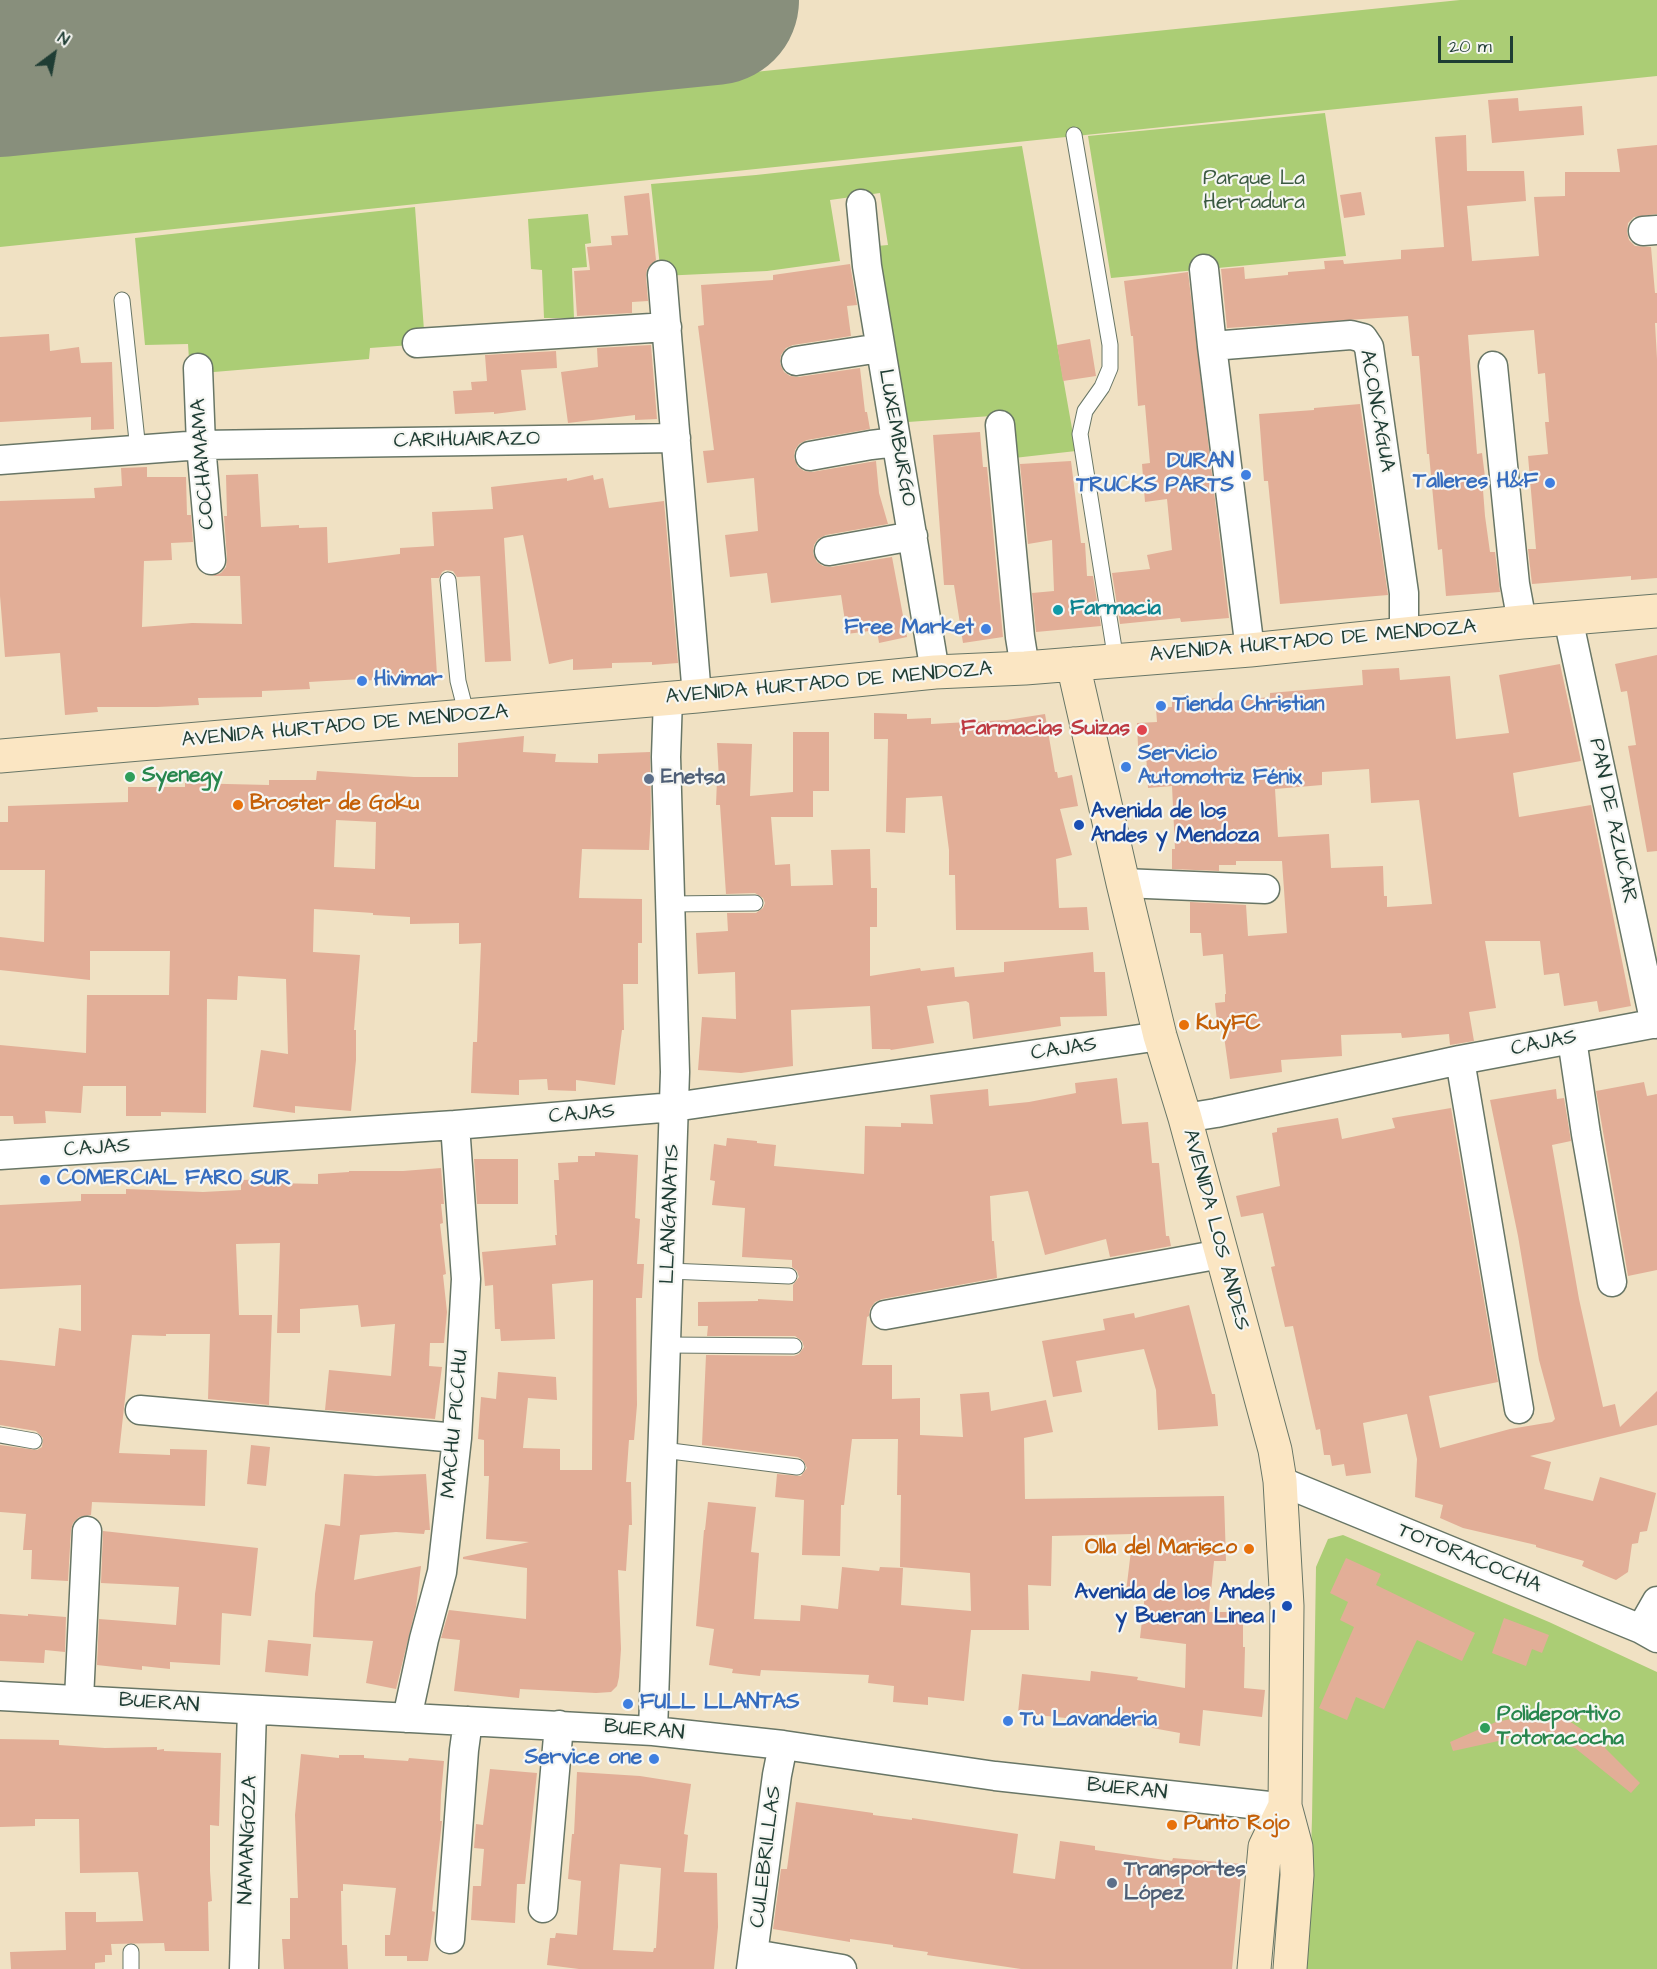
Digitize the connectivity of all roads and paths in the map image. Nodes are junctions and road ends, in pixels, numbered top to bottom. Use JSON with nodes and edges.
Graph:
{"nodes":[{"id":1,"x":1074,"y":135,"type":"dead end"},
{"id":2,"x":861,"y":204,"type":"dead end"},
{"id":3,"x":1204,"y":268,"type":"dead end"},
{"id":4,"x":662,"y":275,"type":"dead end"},
{"id":5,"x":122,"y":300,"type":"dead end"},
{"id":6,"x":667,"y":327,"type":"junction"},
{"id":7,"x":417,"y":343,"type":"dead end"},
{"id":8,"x":1212,"y":346,"type":"junction"},
{"id":9,"x":880,"y":348,"type":"junction"},
{"id":10,"x":796,"y":362,"type":"dead end"},
{"id":11,"x":1493,"y":366,"type":"dead end"},
{"id":12,"x":198,"y":368,"type":"dead end"},
{"id":13,"x":1000,"y":424,"type":"dead end"},
{"id":14,"x":676,"y":438,"type":"junction"},
{"id":15,"x":896,"y":442,"type":"junction"},
{"id":16,"x":201,"y":445,"type":"junction"},
{"id":17,"x":138,"y":450,"type":"junction"},
{"id":18,"x":810,"y":456,"type":"dead end"},
{"id":19,"x":0,"y":460,"type":"edge"},
{"id":20,"x":913,"y":536,"type":"junction"},
{"id":21,"x":829,"y":550,"type":"dead end"},
{"id":22,"x":211,"y":560,"type":"dead end"},
{"id":23,"x":448,"y":580,"type":"dead end"},
{"id":24,"x":1657,"y":611,"type":"edge"},
{"id":25,"x":1568,"y":618,"type":"junction"},
{"id":26,"x":1522,"y":622,"type":"junction"},
{"id":27,"x":1404,"y":635,"type":"junction"},
{"id":28,"x":1250,"y":650,"type":"junction"},
{"id":29,"x":1116,"y":661,"type":"junction"},
{"id":30,"x":1073,"y":664,"type":"junction"},
{"id":31,"x":1025,"y":668,"type":"junction"},
{"id":32,"x":934,"y":672,"type":"junction"},
{"id":33,"x":682,"y":697,"type":"junction"},
{"id":34,"x":467,"y":716,"type":"junction"},
{"id":35,"x":0,"y":756,"type":"edge"},
{"id":36,"x":1123,"y":883,"type":"junction"},
{"id":37,"x":1264,"y":889,"type":"dead end"},
{"id":38,"x":755,"y":903,"type":"dead end"},
{"id":39,"x":670,"y":904,"type":"junction"},
{"id":40,"x":1656,"y":1023,"type":"edge"},
{"id":41,"x":1160,"y":1036,"type":"junction"},
{"id":42,"x":1572,"y":1039,"type":"junction"},
{"id":43,"x":1460,"y":1060,"type":"junction"},
{"id":44,"x":674,"y":1107,"type":"junction"},
{"id":45,"x":1185,"y":1118,"type":"junction"},
{"id":46,"x":455,"y":1125,"type":"junction"},
{"id":47,"x":0,"y":1155,"type":"edge"},
{"id":48,"x":1221,"y":1254,"type":"junction"},
{"id":49,"x":669,"y":1271,"type":"junction"},
{"id":50,"x":789,"y":1276,"type":"dead end"},
{"id":51,"x":1611,"y":1282,"type":"dead end"},
{"id":52,"x":885,"y":1315,"type":"dead end"},
{"id":53,"x":666,"y":1345,"type":"junction"},
{"id":54,"x":794,"y":1346,"type":"dead end"},
{"id":55,"x":140,"y":1410,"type":"dead end"},
{"id":56,"x":1519,"y":1410,"type":"dead end"},
{"id":57,"x":0,"y":1435,"type":"edge"},
{"id":58,"x":458,"y":1438,"type":"junction"},
{"id":59,"x":34,"y":1441,"type":"dead end"},
{"id":60,"x":663,"y":1450,"type":"junction"},
{"id":61,"x":797,"y":1467,"type":"dead end"},
{"id":62,"x":1280,"y":1481,"type":"junction"},
{"id":63,"x":87,"y":1531,"type":"dead end"},
{"id":64,"x":1657,"y":1601,"type":"edge"},
{"id":65,"x":1649,"y":1634,"type":"edge"},
{"id":66,"x":0,"y":1696,"type":"edge"},
{"id":67,"x":79,"y":1699,"type":"junction"},
{"id":68,"x":252,"y":1710,"type":"junction"},
{"id":69,"x":407,"y":1718,"type":"junction"},
{"id":70,"x":468,"y":1721,"type":"junction"},
{"id":71,"x":559,"y":1725,"type":"junction"},
{"id":72,"x":653,"y":1731,"type":"junction"},
{"id":73,"x":783,"y":1744,"type":"junction"},
{"id":74,"x":1285,"y":1806,"type":"junction"},
{"id":75,"x":543,"y":1908,"type":"dead end"},
{"id":76,"x":450,"y":1939,"type":"dead end"},
{"id":77,"x":130,"y":1952,"type":"dead end"},
{"id":78,"x":753,"y":1961,"type":"edge"},
{"id":79,"x":131,"y":1969,"type":"edge"},
{"id":80,"x":244,"y":1969,"type":"edge"},
{"id":81,"x":842,"y":1969,"type":"edge"},
{"id":82,"x":1254,"y":1969,"type":"edge"},
{"id":83,"x":1290,"y":1969,"type":"edge"}],
"edges":[{"from":1,"to":29,"type":"lane"},
{"from":2,"to":9,"type":"street","name":"LUXEMBURGO"},
{"from":3,"to":8,"type":"street"},
{"from":4,"to":6,"type":"street"},
{"from":5,"to":17,"type":"lane"},
{"from":6,"to":7,"type":"street"},
{"from":6,"to":14,"type":"street"},
{"from":8,"to":27,"type":"street","name":"ACONCAGUA"},
{"from":8,"to":28,"type":"street"},
{"from":9,"to":10,"type":"street"},
{"from":9,"to":15,"type":"street","name":"LUXEMBURGO"},
{"from":11,"to":26,"type":"street"},
{"from":12,"to":16,"type":"street","name":"COCHAMAMA"},
{"from":13,"to":31,"type":"street"},
{"from":14,"to":16,"type":"street","name":"CARIHUAIRAZO"},
{"from":14,"to":33,"type":"street"},
{"from":15,"to":18,"type":"street"},
{"from":15,"to":20,"type":"street","name":"LUXEMBURGO"},
{"from":16,"to":17,"type":"street","name":"CARIHUAIRAZO"},
{"from":16,"to":22,"type":"street","name":"COCHAMAMA"},
{"from":17,"to":19,"type":"street","name":"CARIHUAIRAZO"},
{"from":20,"to":21,"type":"street"},
{"from":20,"to":32,"type":"street","name":"LUXEMBURGO"},
{"from":23,"to":34,"type":"lane"},
{"from":24,"to":25,"type":"main road","name":"AVENIDA HURTADO DE MENDOZA"},
{"from":25,"to":26,"type":"main road","name":"AVENIDA HURTADO DE MENDOZA"},
{"from":25,"to":40,"type":"street","name":"PAN DE AZUCAR"},
{"from":26,"to":27,"type":"main road","name":"AVENIDA HURTADO DE MENDOZA"},
{"from":27,"to":28,"type":"main road","name":"AVENIDA HURTADO DE MENDOZA"},
{"from":28,"to":29,"type":"main road","name":"AVENIDA HURTADO DE MENDOZA"},
{"from":29,"to":30,"type":"main road","name":"AVENIDA HURTADO DE MENDOZA"},
{"from":30,"to":31,"type":"main road","name":"AVENIDA HURTADO DE MENDOZA"},
{"from":30,"to":36,"type":"main road","name":"AVENIDA LOS ANDES"},
{"from":31,"to":32,"type":"main road","name":"AVENIDA HURTADO DE MENDOZA"},
{"from":32,"to":33,"type":"main road","name":"AVENIDA HURTADO DE MENDOZA"},
{"from":33,"to":34,"type":"main road","name":"AVENIDA HURTADO DE MENDOZA"},
{"from":33,"to":39,"type":"street","name":"LLANGANATIS"},
{"from":34,"to":35,"type":"main road","name":"AVENIDA HURTADO DE MENDOZA"},
{"from":36,"to":37,"type":"street"},
{"from":36,"to":41,"type":"main road","name":"AVENIDA LOS ANDES"},
{"from":38,"to":39,"type":"lane"},
{"from":39,"to":44,"type":"street","name":"LLANGANATIS"},
{"from":40,"to":42,"type":"street","name":"CAJAS"},
{"from":41,"to":44,"type":"street","name":"CAJAS"},
{"from":41,"to":45,"type":"main road","name":"AVENIDA LOS ANDES"},
{"from":42,"to":43,"type":"street","name":"CAJAS"},
{"from":42,"to":51,"type":"street"},
{"from":43,"to":45,"type":"street","name":"CAJAS"},
{"from":43,"to":56,"type":"street"},
{"from":44,"to":46,"type":"street","name":"CAJAS"},
{"from":44,"to":49,"type":"street","name":"LLANGANATIS"},
{"from":45,"to":48,"type":"main road","name":"AVENIDA LOS ANDES"},
{"from":46,"to":47,"type":"street","name":"CAJAS"},
{"from":46,"to":58,"type":"street","name":"MACHU PICCHU"},
{"from":48,"to":52,"type":"street"},
{"from":48,"to":62,"type":"main road","name":"AVENIDA LOS ANDES"},
{"from":49,"to":50,"type":"lane"},
{"from":49,"to":53,"type":"street","name":"LLANGANATIS"},
{"from":53,"to":54,"type":"lane"},
{"from":53,"to":60,"type":"street","name":"LLANGANATIS"},
{"from":55,"to":58,"type":"street"},
{"from":57,"to":59,"type":"lane"},
{"from":58,"to":69,"type":"street","name":"MACHU PICCHU"},
{"from":60,"to":61,"type":"lane"},
{"from":60,"to":72,"type":"street","name":"LLANGANATIS"},
{"from":62,"to":65,"type":"street","name":"TOTORACOCHA"},
{"from":62,"to":74,"type":"main road","name":"AVENIDA LOS ANDES"},
{"from":63,"to":67,"type":"street"},
{"from":64,"to":65,"type":"street"},
{"from":66,"to":67,"type":"street","name":"BUERAN"},
{"from":67,"to":68,"type":"street","name":"BUERAN"},
{"from":68,"to":69,"type":"street","name":"BUERAN"},
{"from":68,"to":80,"type":"street","name":"NAMANGOZA"},
{"from":69,"to":70,"type":"street","name":"BUERAN"},
{"from":70,"to":71,"type":"street","name":"BUERAN"},
{"from":70,"to":76,"type":"street"},
{"from":71,"to":72,"type":"street","name":"BUERAN"},
{"from":71,"to":75,"type":"street"},
{"from":72,"to":73,"type":"street","name":"BUERAN"},
{"from":73,"to":74,"type":"street","name":"BUERAN"},
{"from":73,"to":78,"type":"street","name":"CULEBRILLAS"},
{"from":74,"to":82,"type":"main road","name":"AVENIDA LOS ANDES"},
{"from":74,"to":83,"type":"main road","name":"AVENIDA LOS ANDES"},
{"from":77,"to":79,"type":"lane"},
{"from":78,"to":81,"type":"street"}]}
